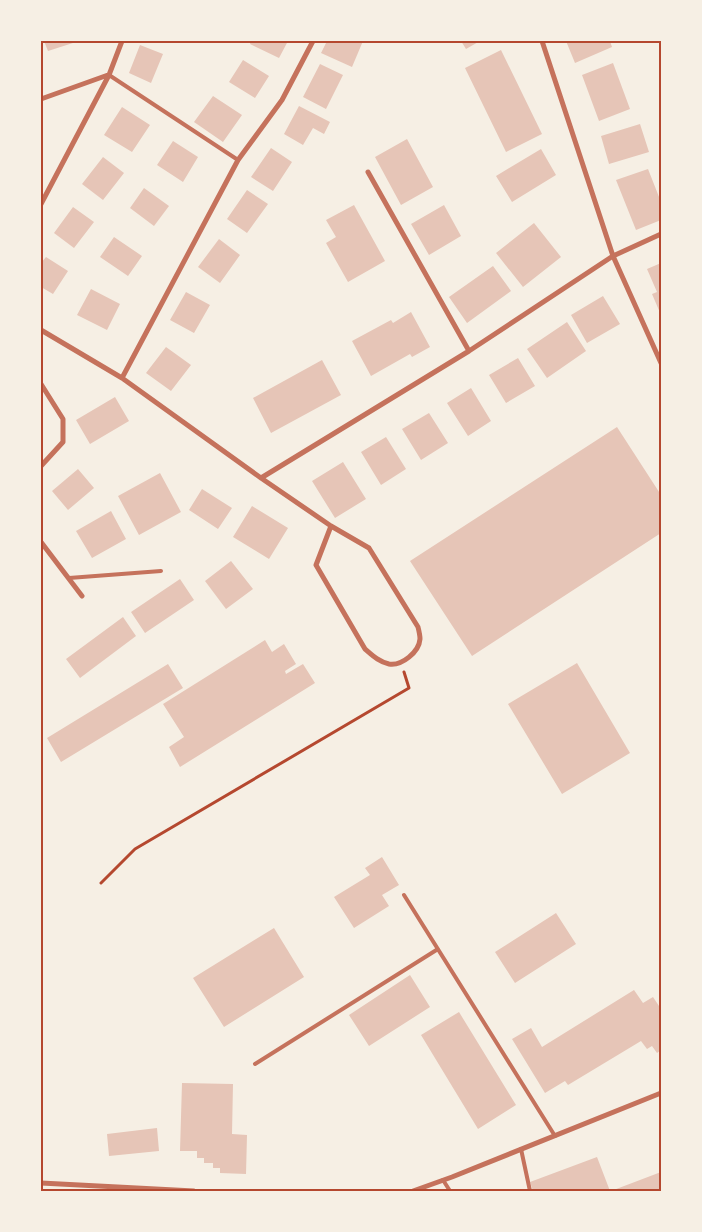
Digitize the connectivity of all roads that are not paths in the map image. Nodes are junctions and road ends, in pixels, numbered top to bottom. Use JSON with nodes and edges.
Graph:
{"nodes":[{"id":1,"x":122,"y":41,"type":"edge"},
{"id":2,"x":313,"y":41,"type":"edge"},
{"id":3,"x":542,"y":41,"type":"edge"},
{"id":4,"x":109,"y":75,"type":"junction"},
{"id":5,"x":41,"y":99,"type":"edge"},
{"id":6,"x":238,"y":160,"type":"junction"},
{"id":7,"x":368,"y":172,"type":"dead end"},
{"id":8,"x":41,"y":204,"type":"edge"},
{"id":9,"x":661,"y":234,"type":"edge"},
{"id":10,"x":614,"y":256,"type":"junction"},
{"id":11,"x":41,"y":330,"type":"edge"},
{"id":12,"x":469,"y":351,"type":"junction"},
{"id":13,"x":661,"y":363,"type":"edge"},
{"id":14,"x":122,"y":378,"type":"junction"},
{"id":15,"x":41,"y":384,"type":"edge"},
{"id":16,"x":41,"y":466,"type":"edge"},
{"id":17,"x":261,"y":478,"type":"junction"},
{"id":18,"x":331,"y":526,"type":"junction"},
{"id":19,"x":41,"y":542,"type":"edge"},
{"id":20,"x":161,"y":571,"type":"dead end"},
{"id":21,"x":69,"y":578,"type":"junction"},
{"id":22,"x":82,"y":596,"type":"dead end"},
{"id":23,"x":404,"y":895,"type":"dead end"},
{"id":24,"x":438,"y":949,"type":"junction"},
{"id":25,"x":255,"y":1064,"type":"dead end"},
{"id":26,"x":661,"y":1093,"type":"edge"},
{"id":27,"x":555,"y":1136,"type":"junction"},
{"id":28,"x":521,"y":1149,"type":"junction"},
{"id":29,"x":443,"y":1180,"type":"junction"},
{"id":30,"x":41,"y":1183,"type":"edge"},
{"id":31,"x":89,"y":1188,"type":"edge"},
{"id":32,"x":116,"y":1189,"type":"edge"},
{"id":33,"x":194,"y":1191,"type":"edge"},
{"id":34,"x":413,"y":1191,"type":"edge"},
{"id":35,"x":450,"y":1191,"type":"edge"},
{"id":36,"x":530,"y":1191,"type":"edge"}],
"edges":[{"from":1,"to":4,"type":"street"},
{"from":2,"to":6,"type":"street"},
{"from":3,"to":10,"type":"street"},
{"from":4,"to":5,"type":"street"},
{"from":4,"to":6,"type":"lane"},
{"from":4,"to":8,"type":"street"},
{"from":6,"to":14,"type":"street"},
{"from":7,"to":12,"type":"street"},
{"from":9,"to":10,"type":"street"},
{"from":10,"to":12,"type":"street"},
{"from":10,"to":13,"type":"street"},
{"from":11,"to":14,"type":"street"},
{"from":12,"to":17,"type":"street"},
{"from":14,"to":17,"type":"street"},
{"from":15,"to":16,"type":"street"},
{"from":17,"to":18,"type":"street"},
{"from":18,"to":18,"type":"street"},
{"from":19,"to":21,"type":"street"},
{"from":20,"to":21,"type":"lane"},
{"from":21,"to":22,"type":"street"},
{"from":23,"to":24,"type":"lane"},
{"from":24,"to":25,"type":"lane"},
{"from":24,"to":27,"type":"lane"},
{"from":26,"to":27,"type":"street"},
{"from":27,"to":28,"type":"street"},
{"from":28,"to":29,"type":"street"},
{"from":28,"to":36,"type":"lane"},
{"from":29,"to":34,"type":"street"},
{"from":29,"to":35,"type":"lane"},
{"from":30,"to":31,"type":"street"},
{"from":31,"to":32,"type":"street"},
{"from":32,"to":33,"type":"street"}]}
